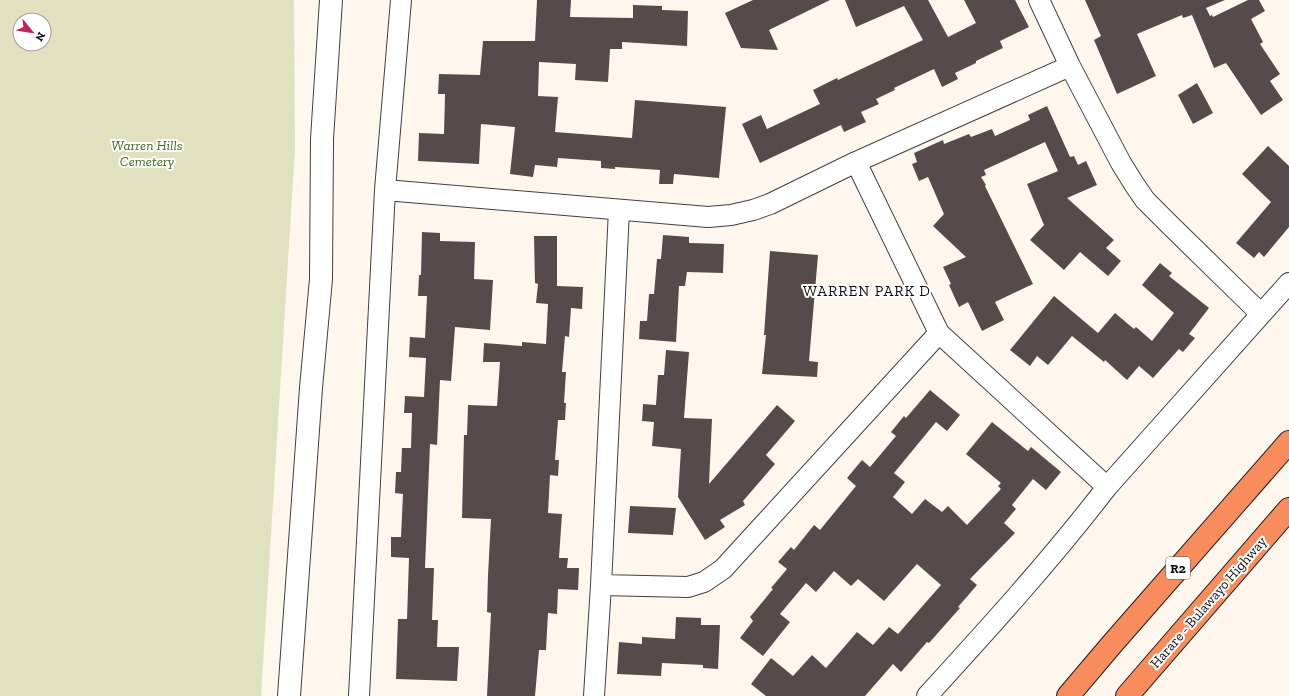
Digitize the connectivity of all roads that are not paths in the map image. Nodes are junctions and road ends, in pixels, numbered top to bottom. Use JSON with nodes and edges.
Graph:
{"nodes":[{"id":1,"x":331,"y":0,"type":"edge"},
{"id":2,"x":401,"y":0,"type":"edge"},
{"id":3,"x":1039,"y":0,"type":"edge"},
{"id":4,"x":1070,"y":66,"type":"junction"},
{"id":5,"x":856,"y":162,"type":"junction"},
{"id":6,"x":385,"y":190,"type":"junction"},
{"id":7,"x":619,"y":210,"type":"junction"},
{"id":8,"x":1289,"y":283,"type":"edge"},
{"id":9,"x":1261,"y":314,"type":"junction"},
{"id":10,"x":939,"y":334,"type":"junction"},
{"id":11,"x":1289,"y":442,"type":"edge"},
{"id":12,"x":1107,"y":488,"type":"junction"},
{"id":13,"x":1289,"y":509,"type":"edge"},
{"id":14,"x":601,"y":585,"type":"junction"},
{"id":15,"x":290,"y":696,"type":"edge"},
{"id":16,"x":359,"y":696,"type":"edge"},
{"id":17,"x":594,"y":696,"type":"edge"},
{"id":18,"x":927,"y":696,"type":"edge"},
{"id":19,"x":1068,"y":696,"type":"edge"},
{"id":20,"x":1127,"y":696,"type":"edge"}],
"edges":[{"from":1,"to":15,"type":"street"},
{"from":2,"to":6,"type":"street"},
{"from":3,"to":4,"type":"street"},
{"from":4,"to":5,"type":"street"},
{"from":4,"to":9,"type":"street"},
{"from":5,"to":7,"type":"street"},
{"from":5,"to":10,"type":"street"},
{"from":6,"to":7,"type":"street"},
{"from":6,"to":16,"type":"street"},
{"from":7,"to":14,"type":"street"},
{"from":8,"to":9,"type":"street"},
{"from":9,"to":12,"type":"street"},
{"from":10,"to":12,"type":"street"},
{"from":10,"to":14,"type":"street"},
{"from":11,"to":19,"type":"highway","number":"R2"},
{"from":12,"to":18,"type":"street"},
{"from":13,"to":20,"type":"highway","name":"Harare - Bulawayo Highway"},
{"from":14,"to":17,"type":"street"}]}
